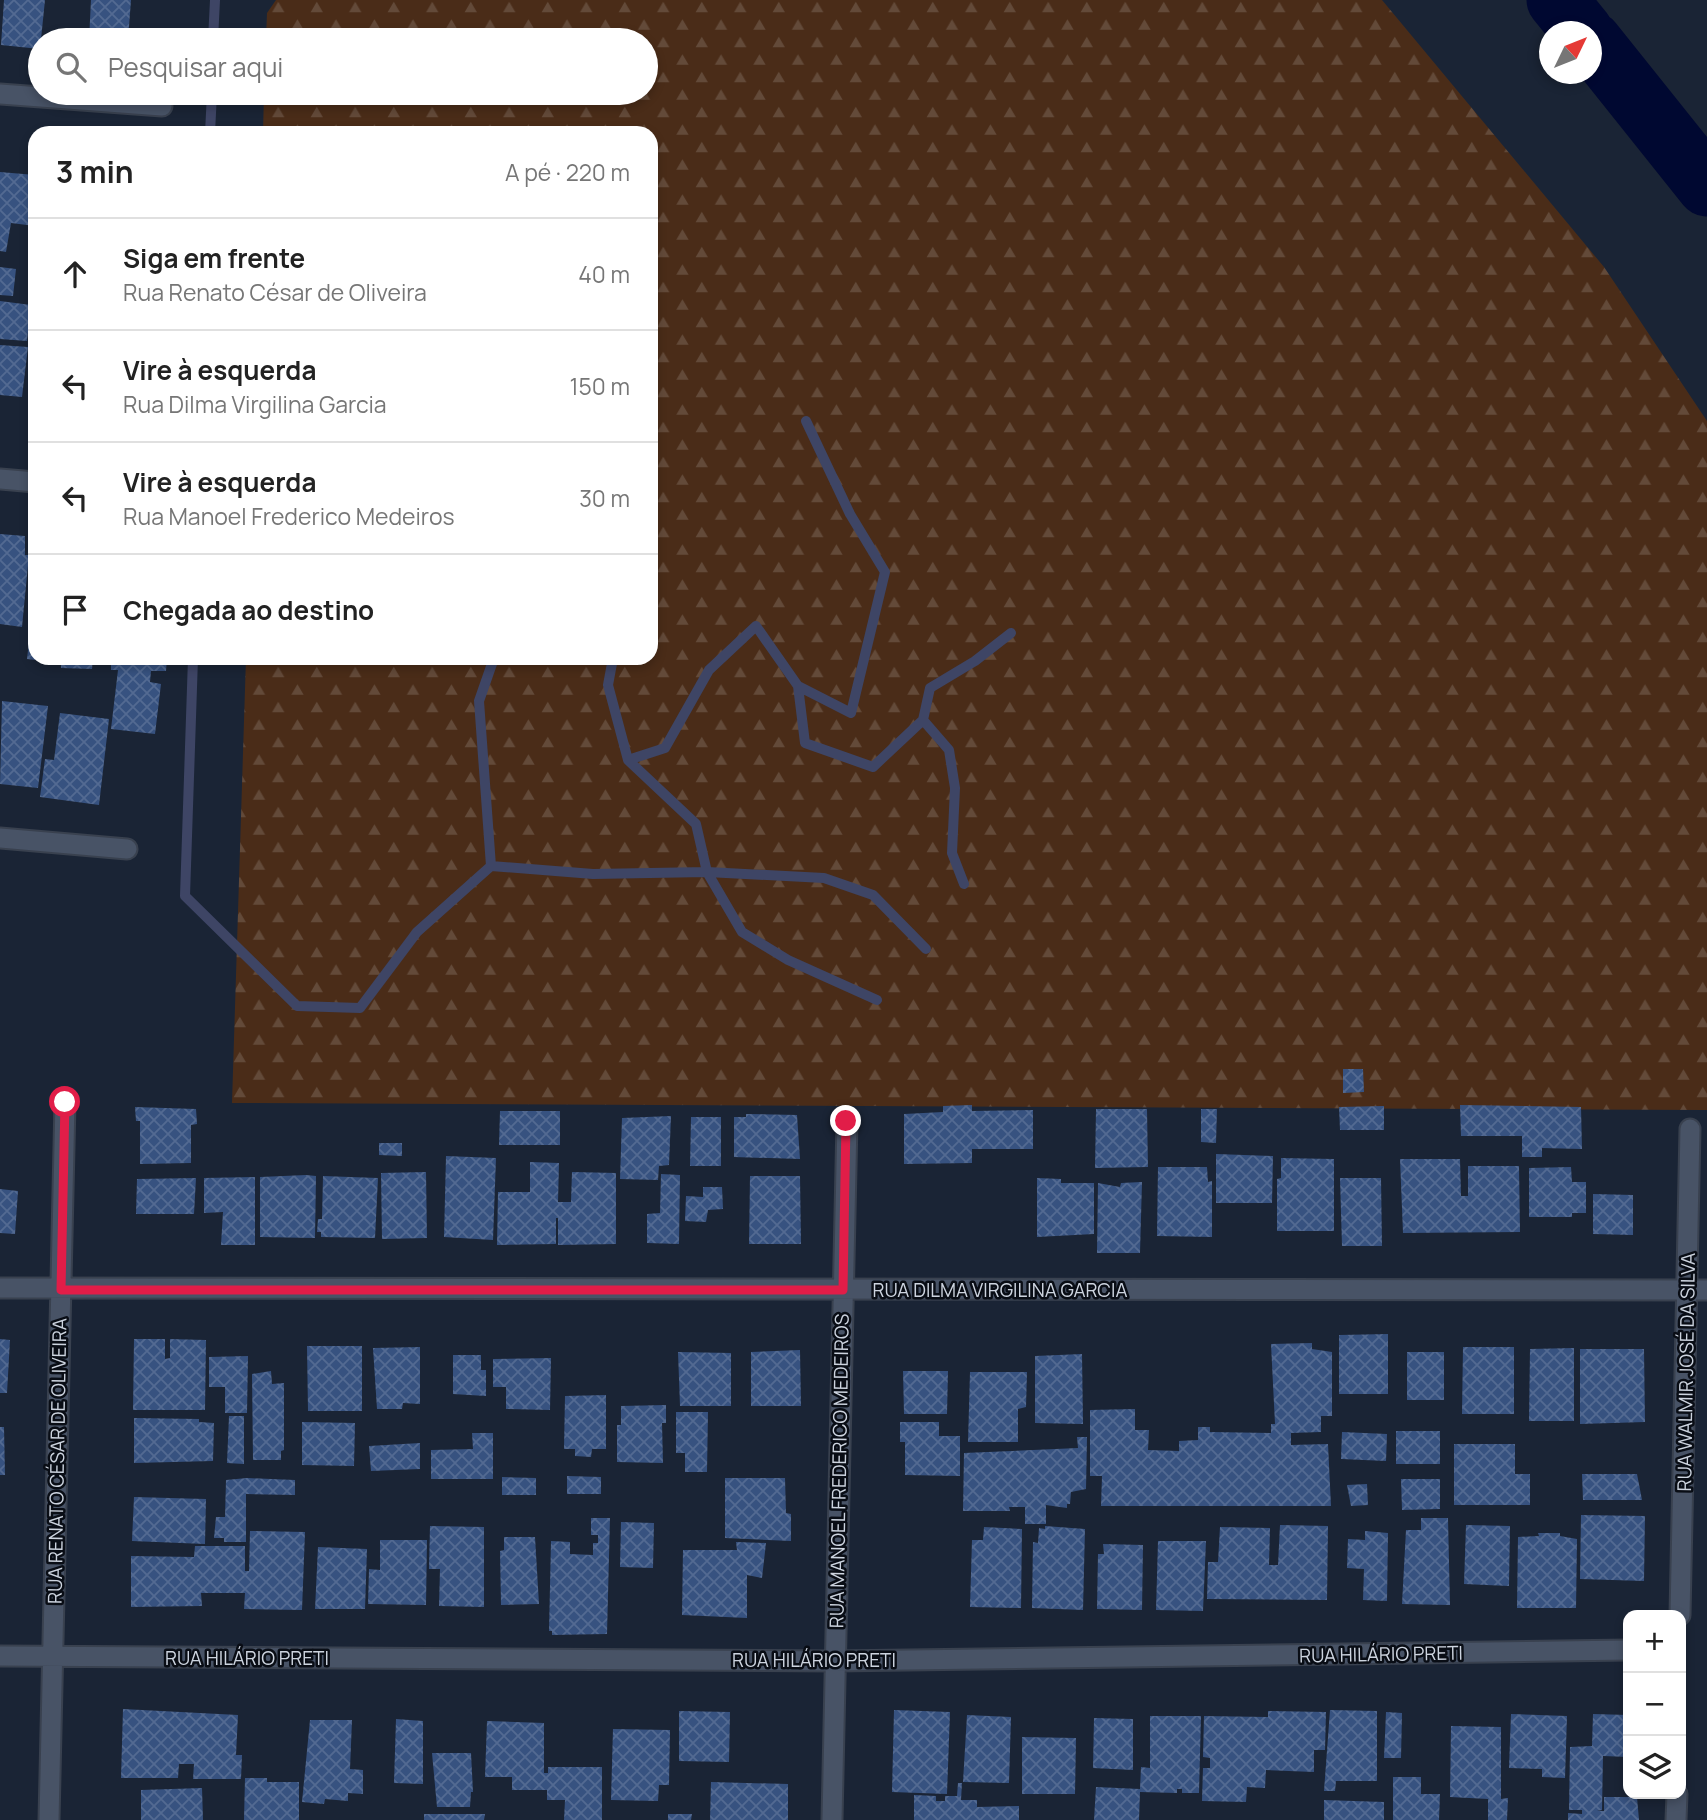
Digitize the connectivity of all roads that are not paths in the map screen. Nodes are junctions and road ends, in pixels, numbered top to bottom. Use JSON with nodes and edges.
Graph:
{"nodes":[{"id":1,"x":0,"y":94,"type":"edge"},
{"id":2,"x":28,"y":96,"type":"edge"},
{"id":3,"x":148,"y":105,"type":"edge"},
{"id":4,"x":162,"y":106,"type":"dead end"},
{"id":5,"x":0,"y":479,"type":"edge"},
{"id":6,"x":28,"y":481,"type":"edge"},
{"id":7,"x":0,"y":838,"type":"edge"},
{"id":8,"x":127,"y":849,"type":"dead end"},
{"id":9,"x":65,"y":1102,"type":"dead end"},
{"id":10,"x":846,"y":1121,"type":"dead end"},
{"id":11,"x":1690,"y":1129,"type":"dead end"},
{"id":12,"x":0,"y":1288,"type":"edge"},
{"id":13,"x":61,"y":1290,"type":"junction"},
{"id":14,"x":843,"y":1290,"type":"junction"},
{"id":15,"x":1697,"y":1291,"type":"edge"},
{"id":16,"x":1681,"y":1610,"type":"edge"},
{"id":17,"x":1623,"y":1650,"type":"edge"},
{"id":18,"x":0,"y":1656,"type":"edge"},
{"id":19,"x":52,"y":1657,"type":"junction"},
{"id":20,"x":835,"y":1661,"type":"junction"},
{"id":21,"x":1677,"y":1799,"type":"edge"},
{"id":22,"x":49,"y":1820,"type":"edge"},
{"id":23,"x":832,"y":1820,"type":"edge"},
{"id":24,"x":1676,"y":1820,"type":"edge"}],
"edges":[{"from":1,"to":2,"type":"street"},
{"from":3,"to":4,"type":"street"},
{"from":5,"to":6,"type":"street"},
{"from":7,"to":8,"type":"street"},
{"from":9,"to":13,"type":"street","name":"RUA RENATO CÉSAR DE OLIVEIRA"},
{"from":10,"to":14,"type":"street","name":"RUA MANOEL FREDERICO MEDEIROS"},
{"from":11,"to":15,"type":"street","name":"RUA WALMIR JOSÉ DA SILVA"},
{"from":12,"to":13,"type":"street","name":"RUA DILMA VIRGILINA GARCIA"},
{"from":13,"to":14,"type":"street","name":"RUA DILMA VIRGILINA GARCIA"},
{"from":13,"to":19,"type":"street","name":"RUA RENATO CÉSAR DE OLIVEIRA"},
{"from":14,"to":15,"type":"street","name":"RUA DILMA VIRGILINA GARCIA"},
{"from":14,"to":20,"type":"street","name":"RUA MANOEL FREDERICO MEDEIROS"},
{"from":15,"to":16,"type":"street","name":"RUA WALMIR JOSÉ DA SILVA"},
{"from":17,"to":20,"type":"street","name":"RUA HILÁRIO PRETI"},
{"from":18,"to":19,"type":"street","name":"RUA HILÁRIO PRETI"},
{"from":19,"to":20,"type":"street","name":"RUA HILÁRIO PRETI"},
{"from":19,"to":22,"type":"street","name":"RUA RENATO CÉSAR DE OLIVEIRA"},
{"from":20,"to":23,"type":"street","name":"RUA MANOEL FREDERICO MEDEIROS"},
{"from":21,"to":24,"type":"street"}]}
